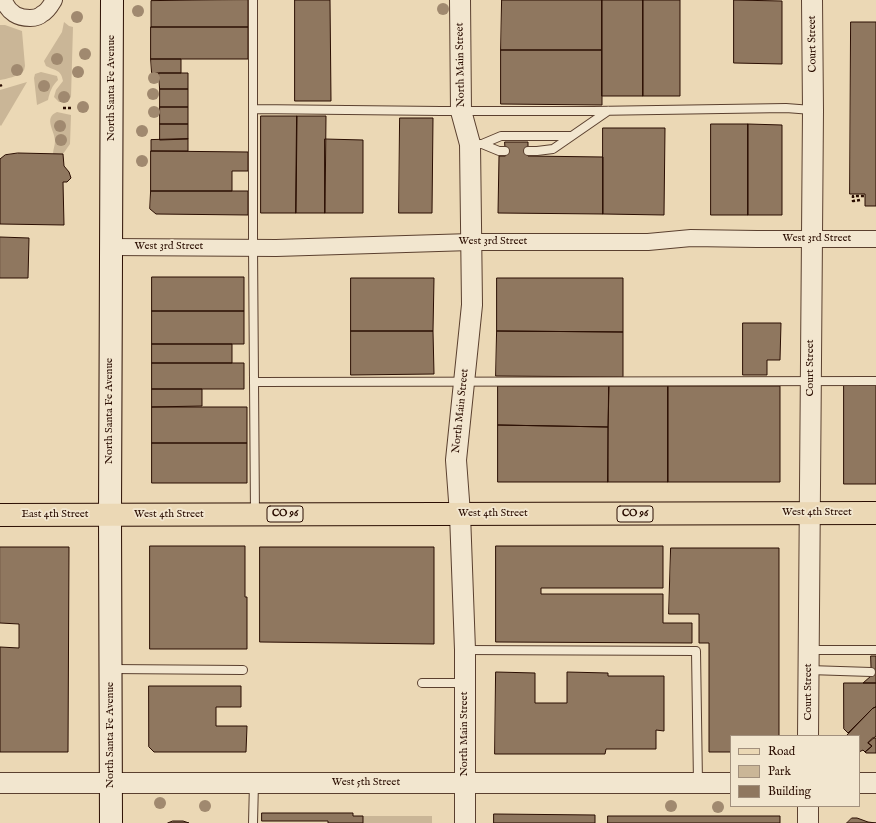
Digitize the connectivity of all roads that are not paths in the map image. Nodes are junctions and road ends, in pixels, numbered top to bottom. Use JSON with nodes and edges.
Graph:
{"nodes":[{"id":1,"x":4,"y":0,"type":"edge"},
{"id":2,"x":54,"y":0,"type":"edge"},
{"id":3,"x":112,"y":0,"type":"edge"},
{"id":4,"x":253,"y":0,"type":"edge"},
{"id":5,"x":460,"y":0,"type":"edge"},
{"id":6,"x":812,"y":0,"type":"edge"},
{"id":7,"x":253,"y":109,"type":"junction"},
{"id":8,"x":461,"y":110,"type":"junction"},
{"id":9,"x":813,"y":110,"type":"junction"},
{"id":10,"x":608,"y":111,"type":"junction"},
{"id":11,"x":572,"y":136,"type":"junction"},
{"id":12,"x":476,"y":144,"type":"junction"},
{"id":13,"x":505,"y":151,"type":"dead end"},
{"id":14,"x":528,"y":151,"type":"dead end"},
{"id":15,"x":812,"y":239,"type":"junction"},
{"id":16,"x":876,"y":239,"type":"edge"},
{"id":17,"x":471,"y":242,"type":"junction"},
{"id":18,"x":110,"y":247,"type":"junction"},
{"id":19,"x":253,"y":248,"type":"junction"},
{"id":20,"x":811,"y":381,"type":"junction"},
{"id":21,"x":876,"y":381,"type":"edge"},
{"id":22,"x":254,"y":382,"type":"junction"},
{"id":23,"x":464,"y":382,"type":"junction"},
{"id":24,"x":810,"y":513,"type":"junction"},
{"id":25,"x":876,"y":513,"type":"edge"},
{"id":26,"x":256,"y":514,"type":"junction"},
{"id":27,"x":460,"y":514,"type":"junction"},
{"id":28,"x":0,"y":515,"type":"edge"},
{"id":29,"x":110,"y":515,"type":"junction"},
{"id":30,"x":465,"y":650,"type":"junction"},
{"id":31,"x":809,"y":650,"type":"junction"},
{"id":32,"x":876,"y":650,"type":"edge"},
{"id":33,"x":110,"y":669,"type":"junction"},
{"id":34,"x":243,"y":670,"type":"dead end"},
{"id":35,"x":808,"y":670,"type":"junction"},
{"id":36,"x":871,"y":672,"type":"dead end"},
{"id":37,"x":422,"y":683,"type":"dead end"},
{"id":38,"x":465,"y":684,"type":"junction"},
{"id":39,"x":808,"y":735,"type":"edge"},
{"id":40,"x":465,"y":782,"type":"junction"},
{"id":41,"x":0,"y":783,"type":"edge"},
{"id":42,"x":111,"y":783,"type":"junction"},
{"id":43,"x":254,"y":783,"type":"junction"},
{"id":44,"x":698,"y":783,"type":"junction"},
{"id":45,"x":730,"y":783,"type":"edge"},
{"id":46,"x":860,"y":783,"type":"edge"},
{"id":47,"x":876,"y":783,"type":"edge"},
{"id":48,"x":808,"y":807,"type":"edge"},
{"id":49,"x":111,"y":823,"type":"edge"},
{"id":50,"x":253,"y":823,"type":"edge"},
{"id":51,"x":465,"y":823,"type":"edge"},
{"id":52,"x":808,"y":823,"type":"edge"}],
"edges":[{"from":1,"to":2,"type":"street"},
{"from":3,"to":18,"type":"main road","name":"North Santa Fe Avenue"},
{"from":4,"to":7,"type":"lane"},
{"from":5,"to":8,"type":"street","name":"North Main Street"},
{"from":6,"to":9,"type":"street","name":"Court Street"},
{"from":7,"to":8,"type":"lane"},
{"from":7,"to":19,"type":"lane"},
{"from":8,"to":10,"type":"lane"},
{"from":8,"to":12,"type":"street","name":"North Main Street"},
{"from":9,"to":10,"type":"lane"},
{"from":9,"to":15,"type":"street","name":"Court Street"},
{"from":10,"to":11,"type":"lane"},
{"from":11,"to":12,"type":"lane"},
{"from":11,"to":14,"type":"lane"},
{"from":12,"to":13,"type":"lane"},
{"from":12,"to":17,"type":"street","name":"North Main Street"},
{"from":15,"to":16,"type":"street","name":"West 3rd Street"},
{"from":15,"to":17,"type":"street","name":"West 3rd Street"},
{"from":15,"to":20,"type":"street","name":"Court Street"},
{"from":17,"to":19,"type":"street","name":"West 3rd Street"},
{"from":17,"to":23,"type":"street","name":"North Main Street"},
{"from":18,"to":19,"type":"street","name":"West 3rd Street"},
{"from":18,"to":29,"type":"main road","name":"North Santa Fe Avenue"},
{"from":19,"to":22,"type":"lane"},
{"from":20,"to":21,"type":"lane"},
{"from":20,"to":23,"type":"lane"},
{"from":20,"to":24,"type":"street","name":"Court Street"},
{"from":22,"to":23,"type":"lane"},
{"from":22,"to":26,"type":"lane"},
{"from":23,"to":27,"type":"street","name":"North Main Street"},
{"from":24,"to":25,"type":"main road","name":"West 4th Street","number":"CO 96"},
{"from":24,"to":27,"type":"main road","name":"West 4th Street","number":"CO 96"},
{"from":24,"to":31,"type":"street","name":"Court Street"},
{"from":26,"to":27,"type":"main road","name":"West 4th Street","number":"CO 96"},
{"from":26,"to":29,"type":"main road","name":"West 4th Street","number":"CO 96"},
{"from":27,"to":30,"type":"street","name":"North Main Street"},
{"from":28,"to":29,"type":"main road","name":"East 4th Street","number":"CO 96"},
{"from":29,"to":33,"type":"main road","name":"North Santa Fe Avenue"},
{"from":30,"to":38,"type":"street","name":"North Main Street"},
{"from":30,"to":44,"type":"lane"},
{"from":31,"to":32,"type":"lane"},
{"from":31,"to":35,"type":"street","name":"Court Street"},
{"from":33,"to":34,"type":"lane"},
{"from":33,"to":42,"type":"main road","name":"North Santa Fe Avenue"},
{"from":35,"to":36,"type":"lane"},
{"from":35,"to":39,"type":"street","name":"Court Street"},
{"from":37,"to":38,"type":"lane"},
{"from":38,"to":40,"type":"street","name":"North Main Street"},
{"from":40,"to":43,"type":"street","name":"West 5th Street"},
{"from":40,"to":44,"type":"street","name":"West 5th Street"},
{"from":40,"to":51,"type":"street","name":"North Main Street"},
{"from":41,"to":42,"type":"street","name":"West 5th Street"},
{"from":42,"to":43,"type":"street","name":"West 5th Street"},
{"from":42,"to":49,"type":"main road","name":"North Santa Fe Avenue"},
{"from":43,"to":50,"type":"lane"},
{"from":44,"to":45,"type":"street","name":"West 5th Street"},
{"from":46,"to":47,"type":"street"},
{"from":48,"to":52,"type":"street"}]}
